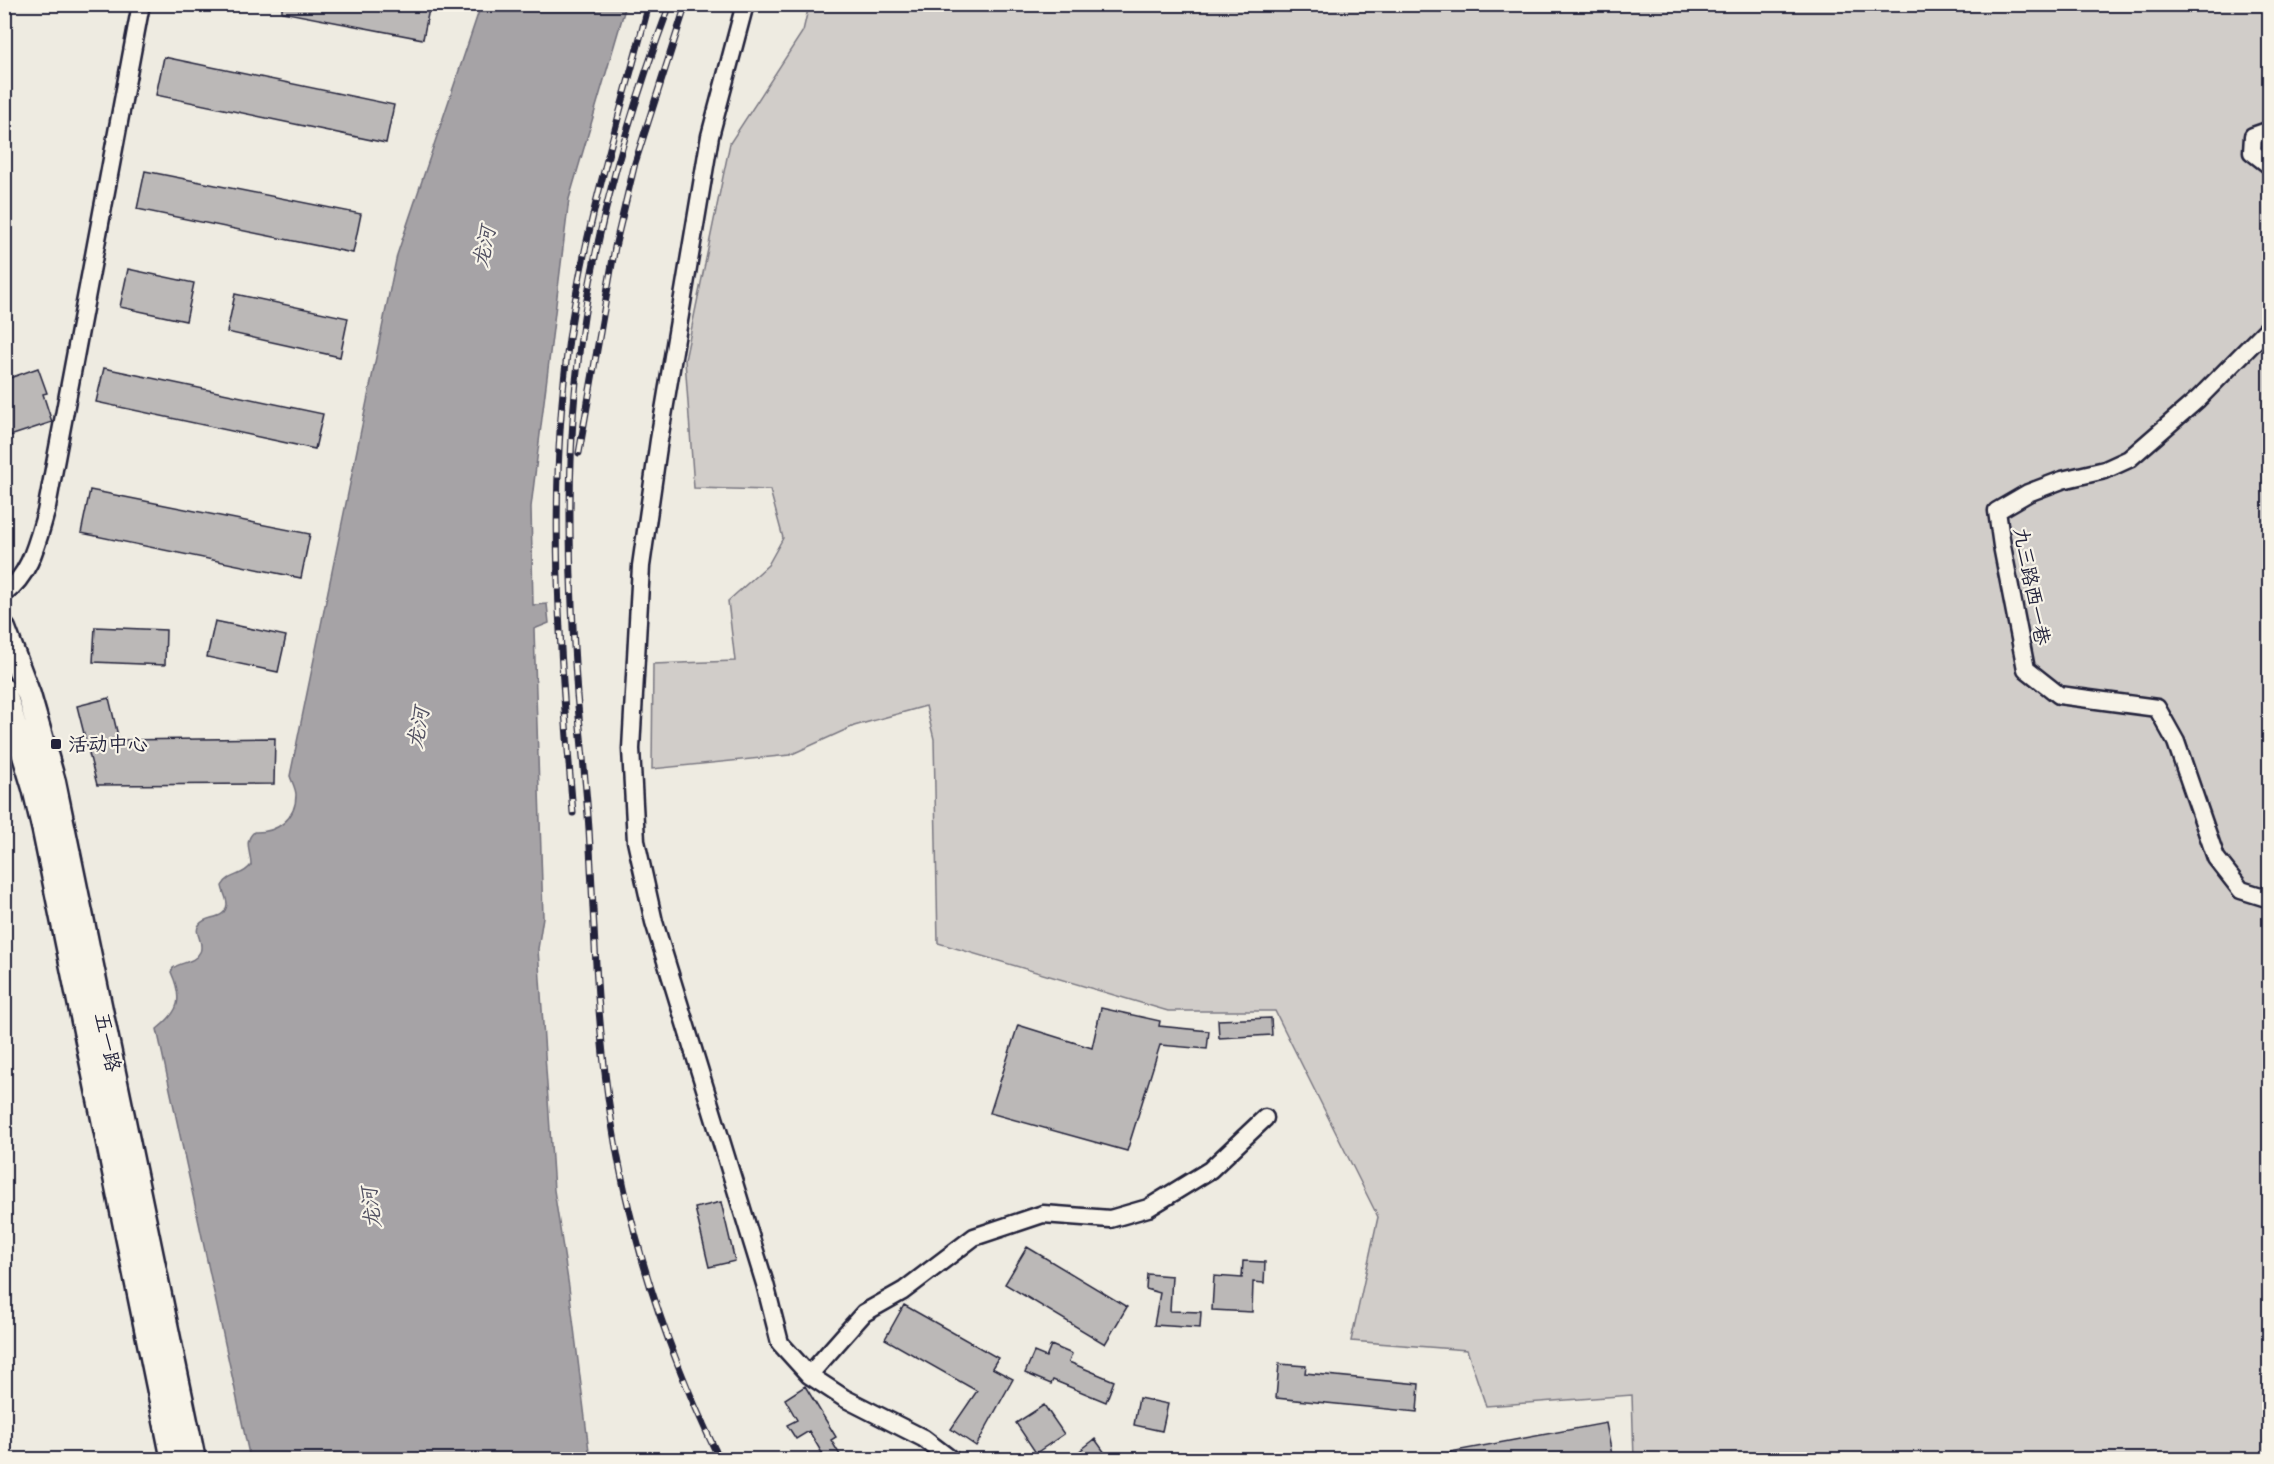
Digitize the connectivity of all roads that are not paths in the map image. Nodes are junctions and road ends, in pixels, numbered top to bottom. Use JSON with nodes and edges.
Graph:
{"nodes":[{"id":1,"x":141,"y":4,"type":"edge"},
{"id":2,"x":745,"y":4,"type":"edge"},
{"id":3,"x":2270,"y":129,"type":"edge"},
{"id":4,"x":2270,"y":166,"type":"edge"},
{"id":5,"x":2270,"y":326,"type":"edge"},
{"id":6,"x":4,"y":594,"type":"edge"},
{"id":7,"x":4,"y":629,"type":"edge"},
{"id":8,"x":4,"y":690,"type":"edge"},
{"id":9,"x":2270,"y":900,"type":"edge"},
{"id":10,"x":1265,"y":1118,"type":"dead end"},
{"id":11,"x":809,"y":1375,"type":"junction"},
{"id":12,"x":173,"y":1460,"type":"edge"},
{"id":13,"x":194,"y":1460,"type":"edge"},
{"id":14,"x":952,"y":1460,"type":"edge"}],
"edges":[{"from":1,"to":6,"type":"street"},
{"from":2,"to":11,"type":"street"},
{"from":3,"to":4,"type":"street"},
{"from":5,"to":9,"type":"street","name":"九三路西一巷"},
{"from":7,"to":13,"type":"main road","name":"五一路"},
{"from":8,"to":12,"type":"main road","name":"五一路"},
{"from":10,"to":11,"type":"street"},
{"from":11,"to":14,"type":"street"}]}
